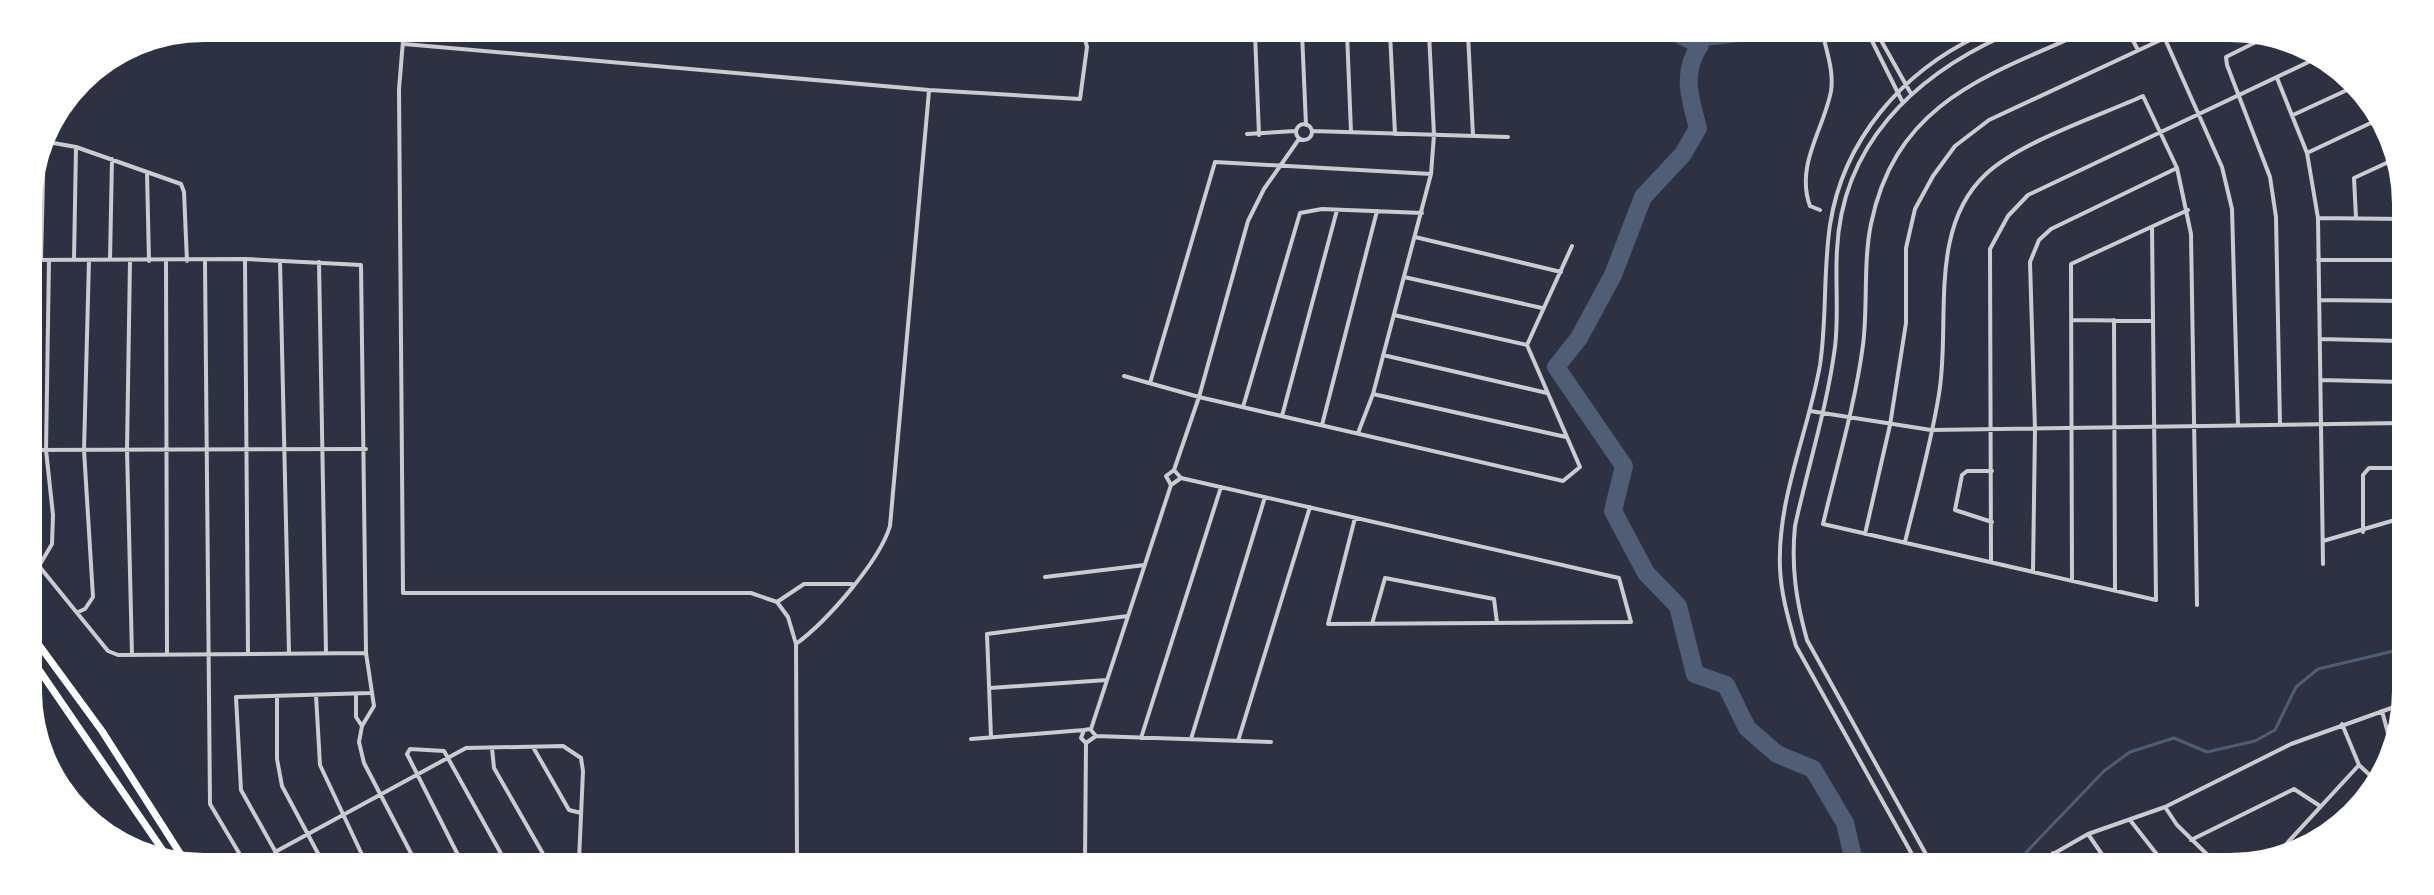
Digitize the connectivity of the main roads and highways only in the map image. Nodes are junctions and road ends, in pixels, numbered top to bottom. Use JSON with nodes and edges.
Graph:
{"nodes":[{"id":1,"x":42,"y":649,"type":"edge"},
{"id":2,"x":42,"y":674,"type":"edge"},
{"id":3,"x":160,"y":846,"type":"edge"},
{"id":4,"x":179,"y":851,"type":"edge"}],
"edges":[{"from":1,"to":4,"type":"highway"},
{"from":2,"to":3,"type":"highway"}]}
